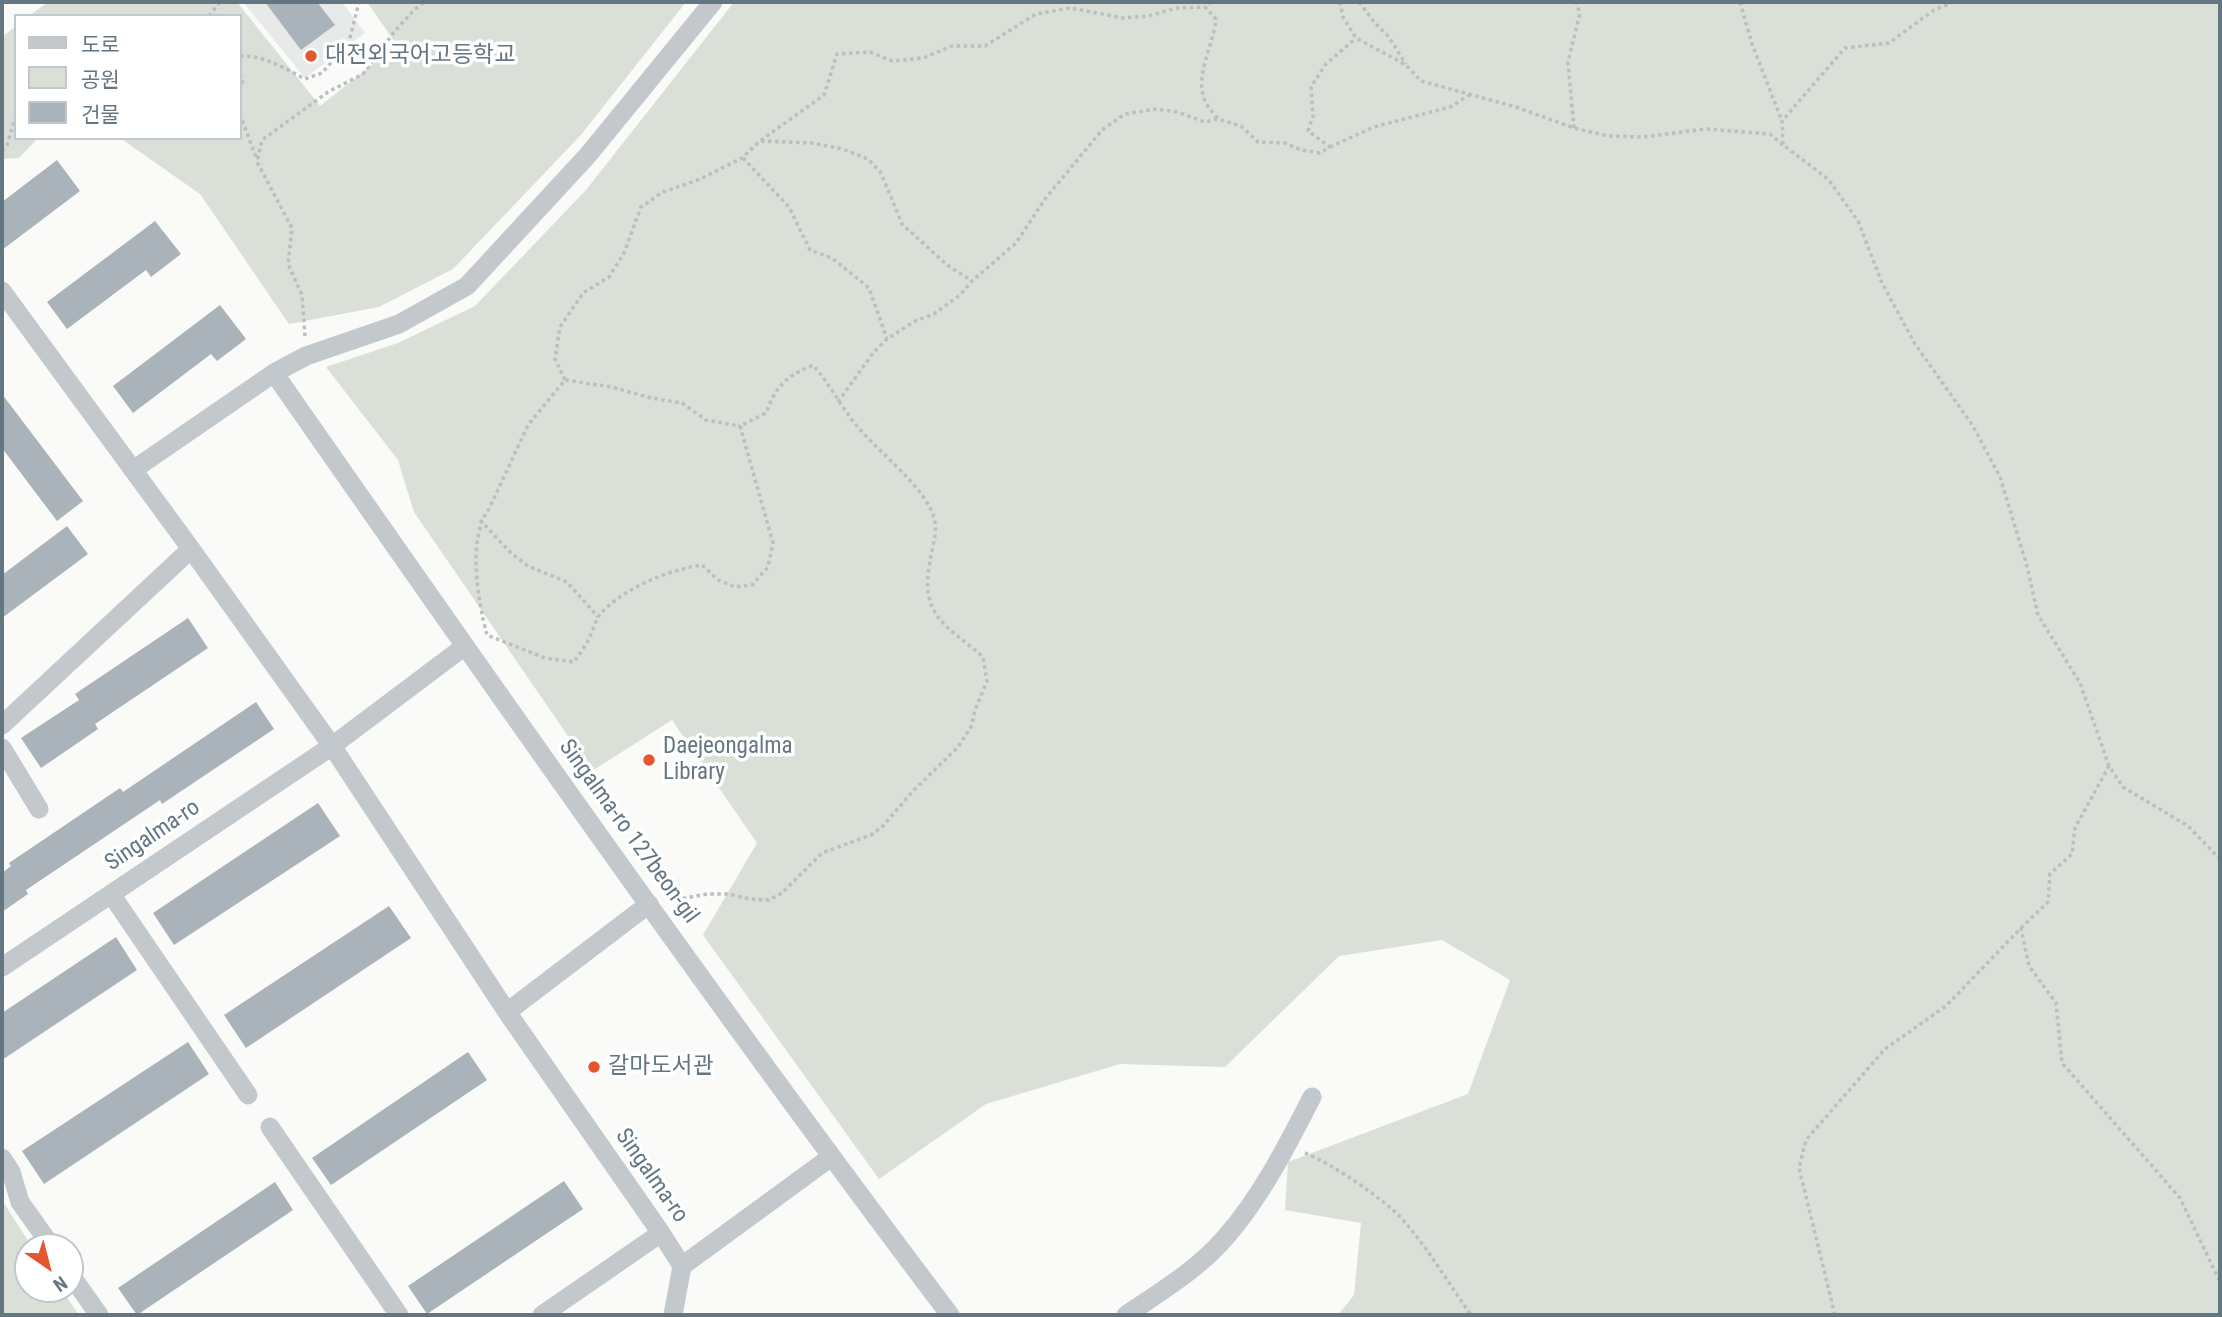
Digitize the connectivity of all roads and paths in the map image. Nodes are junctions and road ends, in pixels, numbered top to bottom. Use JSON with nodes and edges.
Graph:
{"nodes":[{"id":1,"x":359,"y":2,"type":"edge"},
{"id":2,"x":413,"y":2,"type":"edge"},
{"id":3,"x":425,"y":2,"type":"edge"},
{"id":4,"x":713,"y":2,"type":"edge"},
{"id":5,"x":1211,"y":2,"type":"edge"},
{"id":6,"x":1340,"y":2,"type":"edge"},
{"id":7,"x":1359,"y":2,"type":"edge"},
{"id":8,"x":1576,"y":2,"type":"edge"},
{"id":9,"x":1740,"y":2,"type":"edge"},
{"id":10,"x":1954,"y":2,"type":"edge"},
{"id":11,"x":1205,"y":7,"type":"junction"},
{"id":12,"x":415,"y":9,"type":"junction"},
{"id":13,"x":1356,"y":38,"type":"junction"},
{"id":14,"x":242,"y":56,"type":"edge"},
{"id":15,"x":1406,"y":65,"type":"junction"},
{"id":16,"x":1472,"y":94,"type":"junction"},
{"id":17,"x":1219,"y":119,"type":"junction"},
{"id":18,"x":242,"y":120,"type":"edge"},
{"id":19,"x":1782,"y":121,"type":"junction"},
{"id":20,"x":14,"y":122,"type":"edge"},
{"id":21,"x":1574,"y":128,"type":"junction"},
{"id":22,"x":760,"y":141,"type":"junction"},
{"id":23,"x":1783,"y":145,"type":"junction"},
{"id":24,"x":1330,"y":147,"type":"junction"},
{"id":25,"x":2,"y":151,"type":"edge"},
{"id":26,"x":742,"y":158,"type":"junction"},
{"id":27,"x":257,"y":162,"type":"junction"},
{"id":28,"x":972,"y":281,"type":"junction"},
{"id":29,"x":2,"y":291,"type":"edge"},
{"id":30,"x":887,"y":338,"type":"junction"},
{"id":31,"x":306,"y":356,"type":"junction"},
{"id":32,"x":274,"y":373,"type":"junction"},
{"id":33,"x":565,"y":380,"type":"junction"},
{"id":34,"x":838,"y":402,"type":"junction"},
{"id":35,"x":740,"y":426,"type":"junction"},
{"id":36,"x":133,"y":470,"type":"junction"},
{"id":37,"x":480,"y":520,"type":"junction"},
{"id":38,"x":191,"y":549,"type":"junction"},
{"id":39,"x":598,"y":617,"type":"junction"},
{"id":40,"x":464,"y":646,"type":"junction"},
{"id":41,"x":2,"y":725,"type":"edge"},
{"id":42,"x":332,"y":746,"type":"junction"},
{"id":43,"x":2,"y":748,"type":"edge"},
{"id":44,"x":2109,"y":766,"type":"junction"},
{"id":45,"x":39,"y":809,"type":"dead end"},
{"id":46,"x":2220,"y":859,"type":"edge"},
{"id":47,"x":111,"y":894,"type":"junction"},
{"id":48,"x":649,"y":904,"type":"junction"},
{"id":49,"x":2021,"y":928,"type":"junction"},
{"id":50,"x":2,"y":967,"type":"edge"},
{"id":51,"x":507,"y":1012,"type":"junction"},
{"id":52,"x":248,"y":1095,"type":"dead end"},
{"id":53,"x":1312,"y":1097,"type":"dead end"},
{"id":54,"x":271,"y":1127,"type":"dead end"},
{"id":55,"x":1287,"y":1146,"type":"junction"},
{"id":56,"x":831,"y":1157,"type":"junction"},
{"id":57,"x":2,"y":1158,"type":"edge"},
{"id":58,"x":41,"y":1233,"type":"edge"},
{"id":59,"x":661,"y":1233,"type":"junction"},
{"id":60,"x":682,"y":1266,"type":"junction"},
{"id":61,"x":2220,"y":1282,"type":"edge"},
{"id":62,"x":84,"y":1294,"type":"edge"},
{"id":63,"x":1135,"y":1313,"type":"edge"},
{"id":64,"x":99,"y":1315,"type":"edge"},
{"id":65,"x":399,"y":1315,"type":"edge"},
{"id":66,"x":542,"y":1315,"type":"edge"},
{"id":67,"x":673,"y":1315,"type":"edge"},
{"id":68,"x":950,"y":1315,"type":"edge"},
{"id":69,"x":1471,"y":1315,"type":"edge"},
{"id":70,"x":1835,"y":1315,"type":"edge"}],
"edges":[{"from":1,"to":14,"type":"path"},
{"from":2,"to":12,"type":"path"},
{"from":3,"to":12,"type":"path"},
{"from":4,"to":31,"type":"street"},
{"from":5,"to":11,"type":"path"},
{"from":6,"to":13,"type":"path"},
{"from":7,"to":15,"type":"path"},
{"from":8,"to":21,"type":"path"},
{"from":9,"to":19,"type":"path"},
{"from":10,"to":19,"type":"path"},
{"from":11,"to":17,"type":"path"},
{"from":11,"to":22,"type":"path"},
{"from":12,"to":27,"type":"path"},
{"from":13,"to":15,"type":"path"},
{"from":13,"to":24,"type":"path"},
{"from":15,"to":16,"type":"path"},
{"from":16,"to":21,"type":"path"},
{"from":16,"to":24,"type":"path"},
{"from":17,"to":24,"type":"path"},
{"from":17,"to":28,"type":"path"},
{"from":18,"to":27,"type":"path"},
{"from":19,"to":23,"type":"path"},
{"from":20,"to":25,"type":"path"},
{"from":21,"to":23,"type":"path"},
{"from":22,"to":26,"type":"path"},
{"from":22,"to":28,"type":"path"},
{"from":23,"to":44,"type":"path"},
{"from":26,"to":30,"type":"path"},
{"from":26,"to":33,"type":"path"},
{"from":27,"to":31,"type":"path"},
{"from":28,"to":30,"type":"path"},
{"from":29,"to":36,"type":"street","name":"Singalma-ro"},
{"from":30,"to":34,"type":"path"},
{"from":31,"to":32,"type":"street"},
{"from":32,"to":36,"type":"street"},
{"from":32,"to":40,"type":"street","name":"Singalma-ro 127beon-gil"},
{"from":33,"to":35,"type":"path"},
{"from":33,"to":37,"type":"path"},
{"from":34,"to":35,"type":"path"},
{"from":34,"to":48,"type":"path"},
{"from":35,"to":39,"type":"path"},
{"from":36,"to":38,"type":"street","name":"Singalma-ro"},
{"from":37,"to":39,"type":"path"},
{"from":37,"to":39,"type":"path"},
{"from":38,"to":41,"type":"street"},
{"from":38,"to":42,"type":"street","name":"Singalma-ro"},
{"from":40,"to":42,"type":"street","name":"Singalma-ro"},
{"from":40,"to":48,"type":"street","name":"Singalma-ro 127beon-gil"},
{"from":42,"to":47,"type":"street","name":"Singalma-ro"},
{"from":42,"to":51,"type":"street","name":"Singalma-ro"},
{"from":43,"to":45,"type":"street"},
{"from":44,"to":46,"type":"path"},
{"from":44,"to":49,"type":"path"},
{"from":47,"to":50,"type":"street","name":"Singalma-ro"},
{"from":47,"to":52,"type":"street"},
{"from":48,"to":51,"type":"street"},
{"from":48,"to":56,"type":"street","name":"Singalma-ro 127beon-gil"},
{"from":49,"to":61,"type":"path"},
{"from":49,"to":70,"type":"path"},
{"from":51,"to":59,"type":"street","name":"Singalma-ro"},
{"from":53,"to":55,"type":"street"},
{"from":54,"to":65,"type":"street"},
{"from":55,"to":63,"type":"street"},
{"from":55,"to":69,"type":"path"},
{"from":56,"to":60,"type":"street"},
{"from":56,"to":68,"type":"street","name":"Singalma-ro 127beon-gil"},
{"from":57,"to":58,"type":"street"},
{"from":59,"to":60,"type":"street","name":"Singalma-ro"},
{"from":59,"to":66,"type":"street"},
{"from":60,"to":67,"type":"street"},
{"from":62,"to":64,"type":"street"}]}
